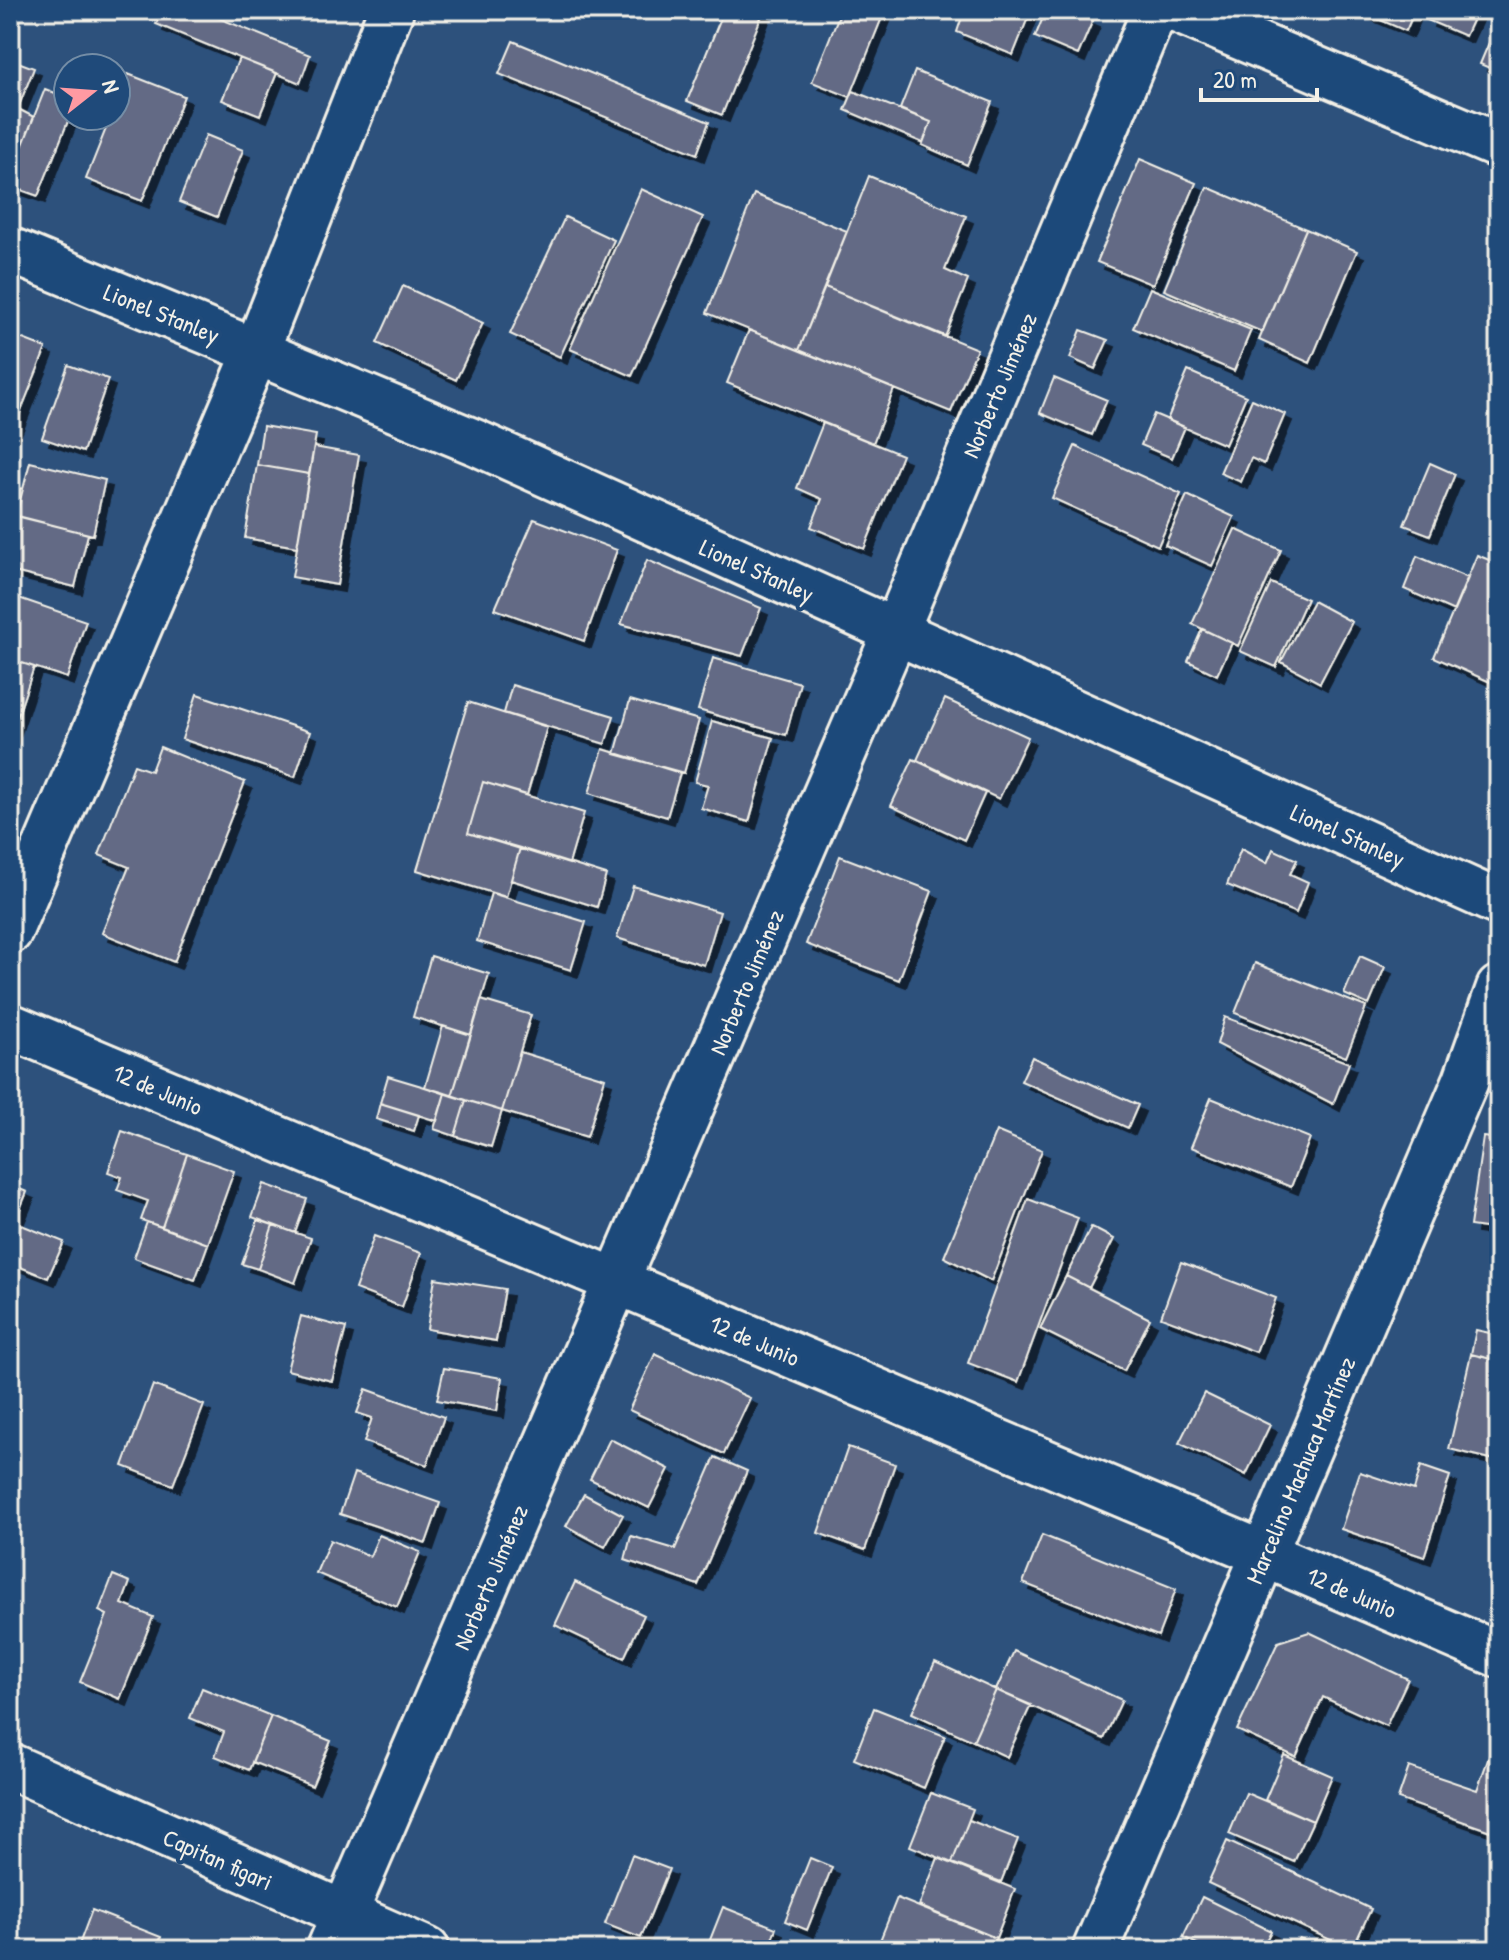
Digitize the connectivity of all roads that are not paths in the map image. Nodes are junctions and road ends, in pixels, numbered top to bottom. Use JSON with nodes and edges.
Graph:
{"nodes":[{"id":1,"x":391,"y":10,"type":"edge"},
{"id":2,"x":1155,"y":10,"type":"edge"},
{"id":3,"x":1176,"y":10,"type":"edge"},
{"id":4,"x":1499,"y":146,"type":"edge"},
{"id":5,"x":10,"y":250,"type":"edge"},
{"id":6,"x":256,"y":352,"type":"junction"},
{"id":7,"x":895,"y":633,"type":"junction"},
{"id":8,"x":1499,"y":903,"type":"edge"},
{"id":9,"x":10,"y":931,"type":"edge"},
{"id":10,"x":1499,"y":988,"type":"edge"},
{"id":11,"x":10,"y":1026,"type":"edge"},
{"id":12,"x":1482,"y":1082,"type":"edge"},
{"id":13,"x":617,"y":1282,"type":"junction"},
{"id":14,"x":1264,"y":1554,"type":"junction"},
{"id":15,"x":1499,"y":1655,"type":"edge"},
{"id":16,"x":10,"y":1766,"type":"edge"},
{"id":17,"x":336,"y":1933,"type":"edge"},
{"id":18,"x":427,"y":1950,"type":"edge"},
{"id":19,"x":1095,"y":1950,"type":"edge"}],
"edges":[{"from":1,"to":6,"type":"street"},
{"from":2,"to":7,"type":"street","name":"Norberto Jiménez"},
{"from":3,"to":4,"type":"street"},
{"from":5,"to":6,"type":"street","name":"Lionel Stanley"},
{"from":6,"to":7,"type":"street","name":"Lionel Stanley"},
{"from":6,"to":9,"type":"street"},
{"from":7,"to":8,"type":"street","name":"Lionel Stanley"},
{"from":7,"to":13,"type":"street","name":"Norberto Jiménez"},
{"from":10,"to":12,"type":"street","name":"Marcelino Machuca Martínez"},
{"from":11,"to":13,"type":"street","name":"12 de Junio"},
{"from":12,"to":14,"type":"street","name":"Marcelino Machuca Martínez"},
{"from":13,"to":14,"type":"street","name":"12 de Junio"},
{"from":13,"to":17,"type":"street","name":"Norberto Jiménez"},
{"from":14,"to":15,"type":"street","name":"12 de Junio"},
{"from":14,"to":19,"type":"street","name":"Marcelino Machuca Martínez"},
{"from":16,"to":17,"type":"street","name":"Capitan figari"},
{"from":17,"to":18,"type":"street","name":"Capitan figari"}]}
